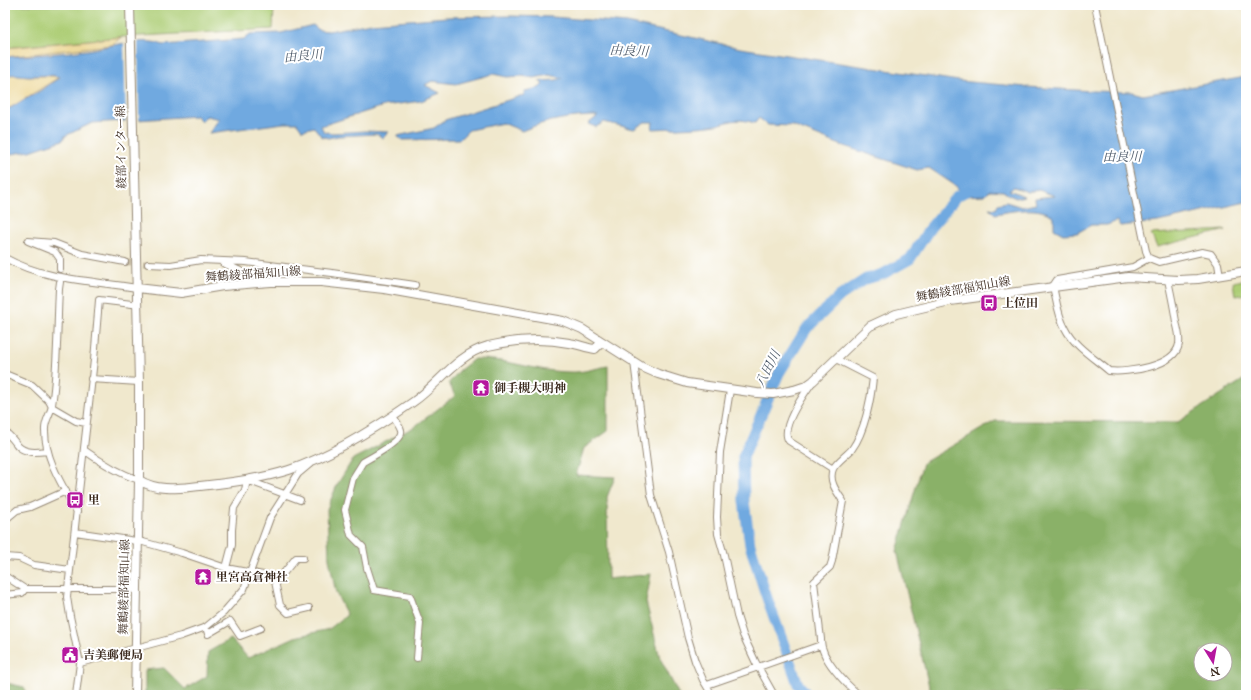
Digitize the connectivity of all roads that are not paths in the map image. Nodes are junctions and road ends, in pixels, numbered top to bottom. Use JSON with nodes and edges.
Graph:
{"nodes":[{"id":1,"x":130,"y":5,"type":"edge"},
{"id":2,"x":1095,"y":5,"type":"edge"},
{"id":3,"x":5,"y":258,"type":"edge"},
{"id":4,"x":1149,"y":258,"type":"junction"},
{"id":5,"x":219,"y":261,"type":"junction"},
{"id":6,"x":125,"y":262,"type":"tunnel mouth"},
{"id":7,"x":148,"y":264,"type":"tunnel mouth"},
{"id":8,"x":60,"y":269,"type":"dead end"},
{"id":9,"x":1246,"y":271,"type":"edge"},
{"id":10,"x":1220,"y":276,"type":"junction"},
{"id":11,"x":1168,"y":280,"type":"junction"},
{"id":12,"x":60,"y":282,"type":"dead end"},
{"id":13,"x":271,"y":282,"type":"junction"},
{"id":14,"x":415,"y":285,"type":"dead end"},
{"id":15,"x":1053,"y":286,"type":"junction"},
{"id":16,"x":137,"y":288,"type":"junction"},
{"id":17,"x":132,"y":304,"type":"dead end"},
{"id":18,"x":602,"y":342,"type":"junction"},
{"id":19,"x":836,"y":359,"type":"junction"},
{"id":20,"x":634,"y":362,"type":"junction"},
{"id":21,"x":5,"y":374,"type":"edge"},
{"id":22,"x":91,"y":378,"type":"junction"},
{"id":23,"x":138,"y":382,"type":"junction"},
{"id":24,"x":809,"y":384,"type":"junction"},
{"id":25,"x":730,"y":390,"type":"junction"},
{"id":26,"x":52,"y":407,"type":"junction"},
{"id":27,"x":393,"y":416,"type":"junction"},
{"id":28,"x":86,"y":422,"type":"junction"},
{"id":29,"x":5,"y":432,"type":"edge"},
{"id":30,"x":84,"y":450,"type":"junction"},
{"id":31,"x":48,"y":451,"type":"junction"},
{"id":32,"x":316,"y":460,"type":"junction"},
{"id":33,"x":833,"y":469,"type":"junction"},
{"id":34,"x":139,"y":480,"type":"junction"},
{"id":35,"x":247,"y":480,"type":"junction"},
{"id":36,"x":66,"y":491,"type":"junction"},
{"id":37,"x":284,"y":495,"type":"junction"},
{"id":38,"x":300,"y":500,"type":"dead end"},
{"id":39,"x":77,"y":512,"type":"junction"},
{"id":40,"x":5,"y":520,"type":"edge"},
{"id":41,"x":75,"y":532,"type":"junction"},
{"id":42,"x":137,"y":542,"type":"junction"},
{"id":43,"x":5,"y":557,"type":"edge"},
{"id":44,"x":303,"y":558,"type":"dead end"},
{"id":45,"x":226,"y":568,"type":"junction"},
{"id":46,"x":70,"y":570,"type":"junction"},
{"id":47,"x":251,"y":572,"type":"junction"},
{"id":48,"x":5,"y":576,"type":"edge"},
{"id":49,"x":274,"y":577,"type":"junction"},
{"id":50,"x":69,"y":588,"type":"junction"},
{"id":51,"x":25,"y":589,"type":"junction"},
{"id":52,"x":136,"y":589,"type":"junction"},
{"id":53,"x":5,"y":595,"type":"edge"},
{"id":54,"x":309,"y":608,"type":"dead end"},
{"id":55,"x":206,"y":627,"type":"junction"},
{"id":56,"x":261,"y":628,"type":"dead end"},
{"id":57,"x":821,"y":645,"type":"junction"},
{"id":58,"x":135,"y":649,"type":"junction"},
{"id":59,"x":417,"y":658,"type":"dead end"},
{"id":60,"x":80,"y":663,"type":"junction"},
{"id":61,"x":759,"y":667,"type":"junction"},
{"id":62,"x":707,"y":686,"type":"junction"},
{"id":63,"x":76,"y":695,"type":"edge"},
{"id":64,"x":135,"y":695,"type":"edge"},
{"id":65,"x":712,"y":695,"type":"edge"},
{"id":66,"x":774,"y":695,"type":"edge"},
{"id":67,"x":859,"y":695,"type":"edge"}],
"edges":[{"from":1,"to":16,"type":"main road","name":"綾部インター線"},
{"from":2,"to":4,"type":"street"},
{"from":3,"to":16,"type":"street"},
{"from":4,"to":10,"type":"street"},
{"from":4,"to":15,"type":"street"},
{"from":5,"to":7,"type":"street"},
{"from":5,"to":13,"type":"street"},
{"from":5,"to":14,"type":"street"},
{"from":6,"to":8,"type":"street"},
{"from":9,"to":10,"type":"main road","name":"舞鶴綾部福知山線"},
{"from":10,"to":11,"type":"main road","name":"舞鶴綾部福知山線"},
{"from":11,"to":15,"type":"main road","name":"舞鶴綾部福知山線"},
{"from":11,"to":15,"type":"street"},
{"from":12,"to":26,"type":"street"},
{"from":13,"to":16,"type":"main road","name":"舞鶴綾部福知山線"},
{"from":13,"to":18,"type":"main road","name":"舞鶴綾部福知山線"},
{"from":15,"to":19,"type":"main road","name":"舞鶴綾部福知山線"},
{"from":16,"to":23,"type":"main road","name":"舞鶴綾部福知山線"},
{"from":17,"to":22,"type":"street"},
{"from":18,"to":20,"type":"main road","name":"舞鶴綾部福知山線"},
{"from":18,"to":27,"type":"main road"},
{"from":19,"to":24,"type":"main road","name":"舞鶴綾部福知山線"},
{"from":19,"to":33,"type":"street"},
{"from":20,"to":25,"type":"main road","name":"舞鶴綾部福知山線"},
{"from":20,"to":62,"type":"street"},
{"from":21,"to":26,"type":"street"},
{"from":22,"to":23,"type":"street"},
{"from":22,"to":28,"type":"street"},
{"from":23,"to":34,"type":"main road","name":"舞鶴綾部福知山線"},
{"from":24,"to":25,"type":"main road","name":"舞鶴綾部福知山線"},
{"from":24,"to":33,"type":"street"},
{"from":25,"to":61,"type":"street"},
{"from":26,"to":28,"type":"street"},
{"from":26,"to":31,"type":"street"},
{"from":27,"to":32,"type":"main road"},
{"from":27,"to":59,"type":"street"},
{"from":28,"to":30,"type":"street"},
{"from":29,"to":31,"type":"street"},
{"from":30,"to":34,"type":"street"},
{"from":30,"to":39,"type":"street"},
{"from":31,"to":36,"type":"street"},
{"from":32,"to":35,"type":"main road"},
{"from":32,"to":37,"type":"street"},
{"from":33,"to":57,"type":"street"},
{"from":34,"to":35,"type":"main road"},
{"from":34,"to":42,"type":"main road","name":"舞鶴綾部福知山線"},
{"from":35,"to":37,"type":"street"},
{"from":35,"to":45,"type":"street"},
{"from":36,"to":39,"type":"street"},
{"from":36,"to":40,"type":"street"},
{"from":37,"to":38,"type":"street"},
{"from":37,"to":47,"type":"street"},
{"from":39,"to":41,"type":"street"},
{"from":41,"to":42,"type":"street"},
{"from":41,"to":46,"type":"street"},
{"from":42,"to":45,"type":"street"},
{"from":42,"to":52,"type":"main road","name":"舞鶴綾部福知山線"},
{"from":43,"to":46,"type":"street"},
{"from":44,"to":49,"type":"street"},
{"from":45,"to":47,"type":"street"},
{"from":46,"to":50,"type":"street"},
{"from":47,"to":49,"type":"street"},
{"from":47,"to":55,"type":"street"},
{"from":48,"to":51,"type":"street"},
{"from":49,"to":54,"type":"street"},
{"from":50,"to":51,"type":"street"},
{"from":50,"to":52,"type":"street"},
{"from":50,"to":60,"type":"street"},
{"from":51,"to":53,"type":"street"},
{"from":52,"to":58,"type":"main road","name":"舞鶴綾部福知山線"},
{"from":55,"to":56,"type":"street"},
{"from":55,"to":58,"type":"street"},
{"from":57,"to":61,"type":"street"},
{"from":57,"to":67,"type":"street"},
{"from":58,"to":60,"type":"street"},
{"from":58,"to":64,"type":"main road","name":"舞鶴綾部福知山線"},
{"from":60,"to":63,"type":"street"},
{"from":61,"to":62,"type":"street"},
{"from":61,"to":66,"type":"street"},
{"from":62,"to":65,"type":"street"}]}
